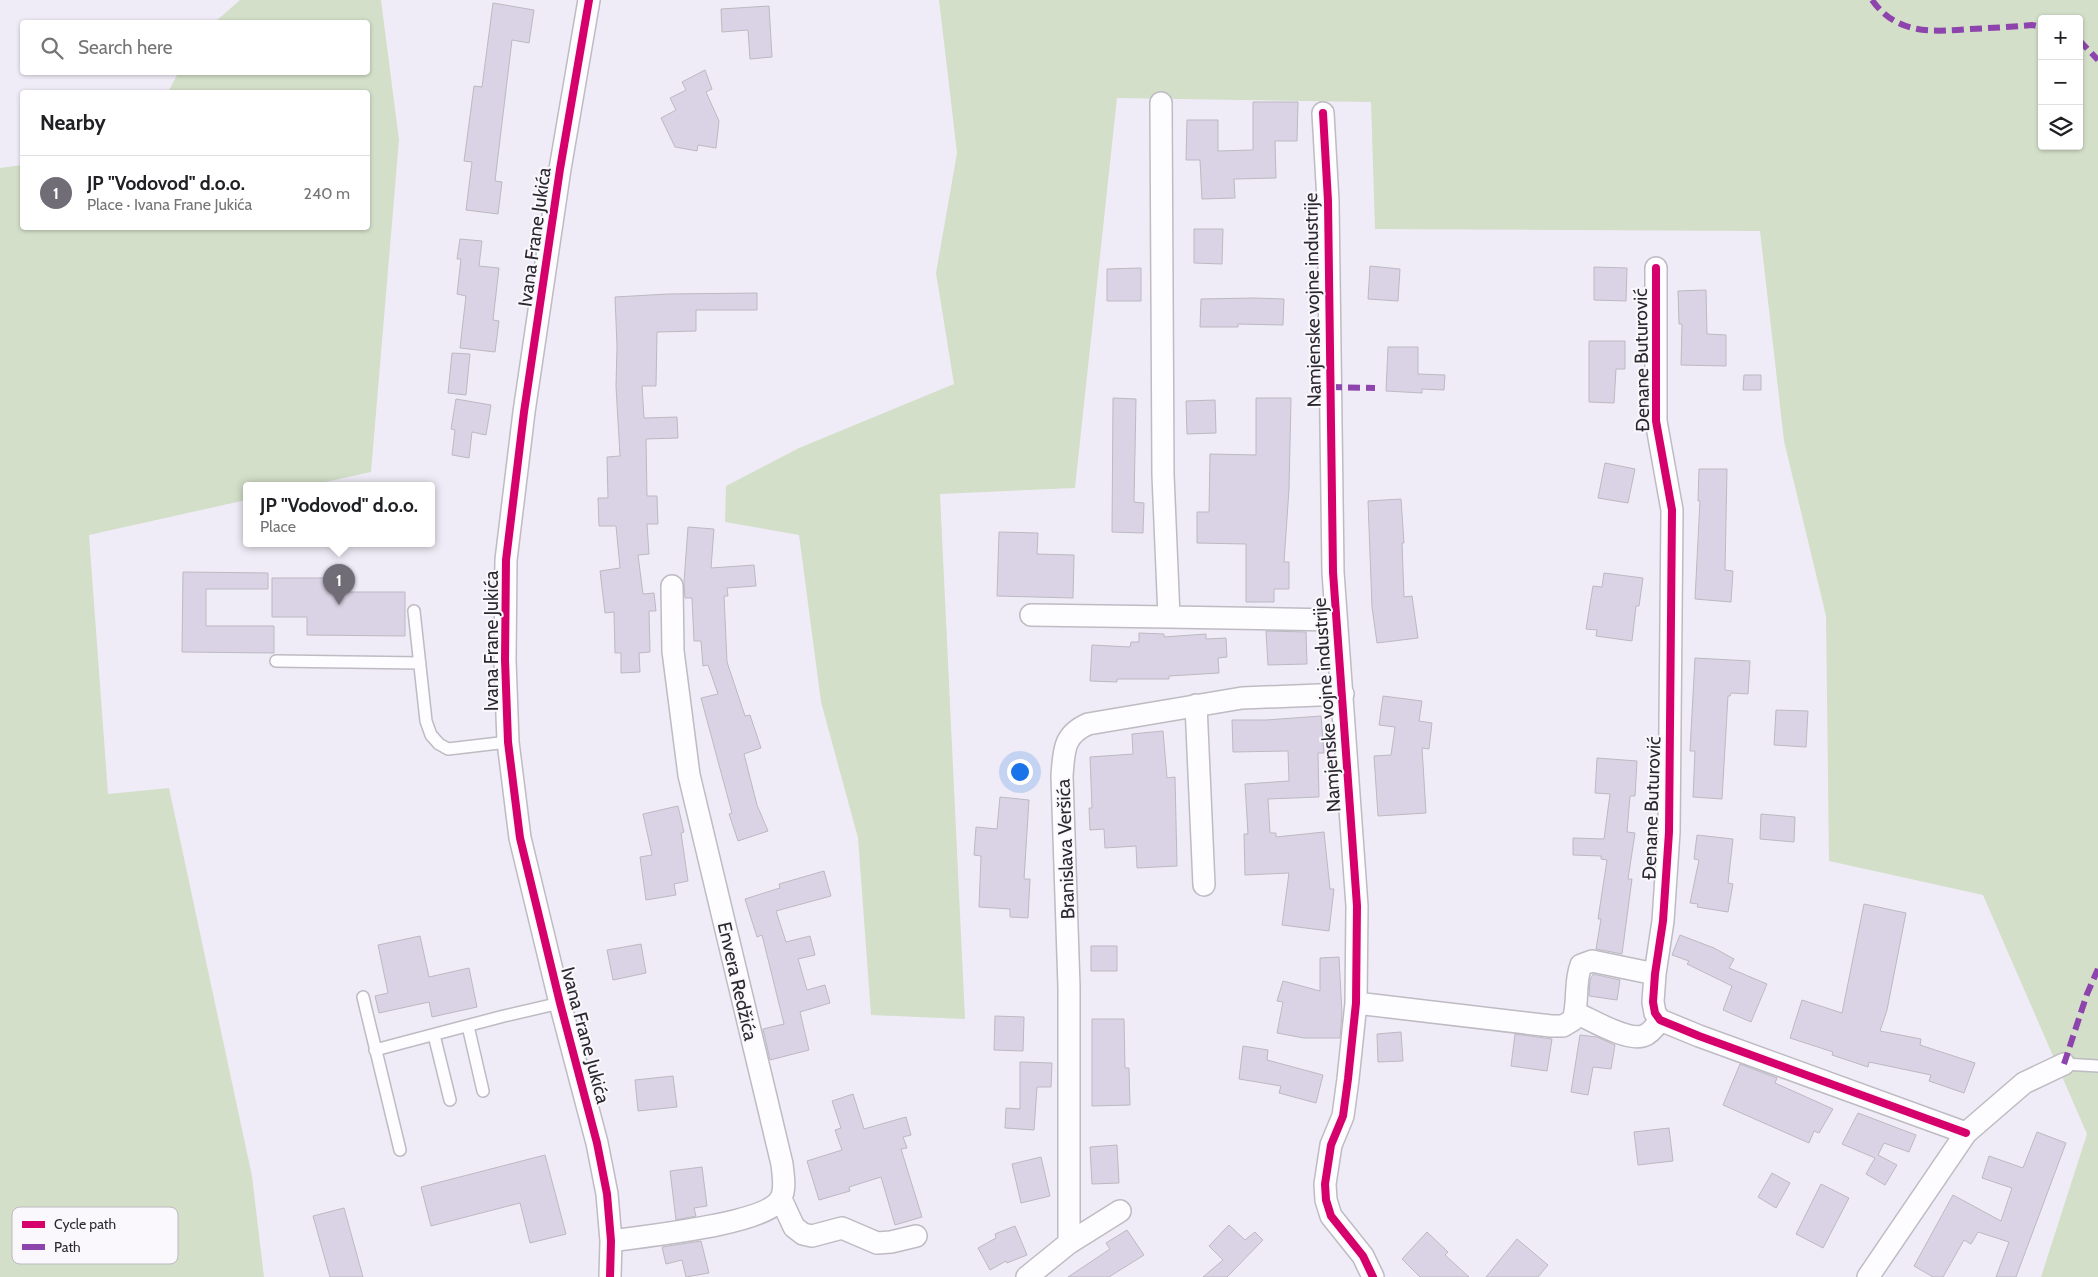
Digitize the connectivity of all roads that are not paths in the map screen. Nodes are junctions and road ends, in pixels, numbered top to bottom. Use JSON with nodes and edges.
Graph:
{"nodes":[{"id":1,"x":589,"y":0,"type":"edge"},
{"id":2,"x":1160,"y":104,"type":"dead end"},
{"id":3,"x":1323,"y":113,"type":"dead end"},
{"id":4,"x":1656,"y":268,"type":"dead end"},
{"id":5,"x":672,"y":586,"type":"dead end"},
{"id":6,"x":414,"y":611,"type":"dead end"},
{"id":7,"x":1031,"y":615,"type":"dead end"},
{"id":8,"x":1169,"y":618,"type":"junction"},
{"id":9,"x":1336,"y":620,"type":"junction"},
{"id":10,"x":276,"y":661,"type":"dead end"},
{"id":11,"x":420,"y":663,"type":"junction"},
{"id":12,"x":1343,"y":694,"type":"junction"},
{"id":13,"x":1196,"y":705,"type":"junction"},
{"id":14,"x":508,"y":742,"type":"junction"},
{"id":15,"x":1204,"y":885,"type":"dead end"},
{"id":16,"x":1655,"y":974,"type":"junction"},
{"id":17,"x":363,"y":997,"type":"dead end"},
{"id":18,"x":560,"y":1003,"type":"junction"},
{"id":19,"x":1356,"y":1003,"type":"junction"},
{"id":20,"x":1576,"y":1013,"type":"junction"},
{"id":21,"x":1660,"y":1020,"type":"junction"},
{"id":22,"x":468,"y":1026,"type":"junction"},
{"id":23,"x":434,"y":1035,"type":"junction"},
{"id":24,"x":375,"y":1050,"type":"junction"},
{"id":25,"x":2064,"y":1064,"type":"joint"},
{"id":26,"x":2098,"y":1066,"type":"edge"},
{"id":27,"x":483,"y":1091,"type":"dead end"},
{"id":28,"x":450,"y":1100,"type":"dead end"},
{"id":29,"x":1966,"y":1133,"type":"junction"},
{"id":30,"x":400,"y":1150,"type":"dead end"},
{"id":31,"x":781,"y":1198,"type":"junction"},
{"id":32,"x":1120,"y":1211,"type":"dead end"},
{"id":33,"x":916,"y":1236,"type":"dead end"},
{"id":34,"x":611,"y":1241,"type":"junction"},
{"id":35,"x":1069,"y":1243,"type":"junction"},
{"id":36,"x":610,"y":1277,"type":"edge"},
{"id":37,"x":1027,"y":1277,"type":"edge"},
{"id":38,"x":1373,"y":1277,"type":"edge"},
{"id":39,"x":1868,"y":1277,"type":"edge"}],
"edges":[{"from":1,"to":14,"type":"street","name":"Ivana Frane Jukića"},
{"from":2,"to":8,"type":"street"},
{"from":3,"to":9,"type":"street","name":"Namjenske vojne industrije"},
{"from":4,"to":16,"type":"street","name":"Đenane Buturović"},
{"from":5,"to":31,"type":"street","name":"Envera Redžića"},
{"from":6,"to":11,"type":"lane"},
{"from":7,"to":8,"type":"street"},
{"from":8,"to":9,"type":"street"},
{"from":9,"to":12,"type":"street","name":"Namjenske vojne industrije"},
{"from":10,"to":11,"type":"lane"},
{"from":11,"to":14,"type":"lane"},
{"from":12,"to":13,"type":"street","name":"Branislava Veršića"},
{"from":12,"to":19,"type":"street","name":"Namjenske vojne industrije"},
{"from":13,"to":15,"type":"street"},
{"from":13,"to":35,"type":"street","name":"Branislava Veršića"},
{"from":14,"to":18,"type":"street","name":"Ivana Frane Jukića"},
{"from":16,"to":20,"type":"street"},
{"from":16,"to":21,"type":"street","name":"Đenane Buturović"},
{"from":17,"to":24,"type":"lane"},
{"from":18,"to":22,"type":"lane"},
{"from":18,"to":34,"type":"street","name":"Ivana Frane Jukića"},
{"from":19,"to":20,"type":"street"},
{"from":19,"to":38,"type":"street","name":"Namjenske vojne industrije"},
{"from":20,"to":21,"type":"street"},
{"from":21,"to":29,"type":"street"},
{"from":22,"to":23,"type":"lane"},
{"from":22,"to":27,"type":"lane"},
{"from":23,"to":24,"type":"lane"},
{"from":23,"to":28,"type":"lane"},
{"from":24,"to":30,"type":"lane"},
{"from":25,"to":26,"type":"lane"},
{"from":25,"to":29,"type":"street"},
{"from":29,"to":39,"type":"street"},
{"from":31,"to":33,"type":"street"},
{"from":31,"to":34,"type":"street"},
{"from":32,"to":35,"type":"street"},
{"from":34,"to":36,"type":"street","name":"Ivana Frane Jukića"},
{"from":35,"to":37,"type":"street"}]}
